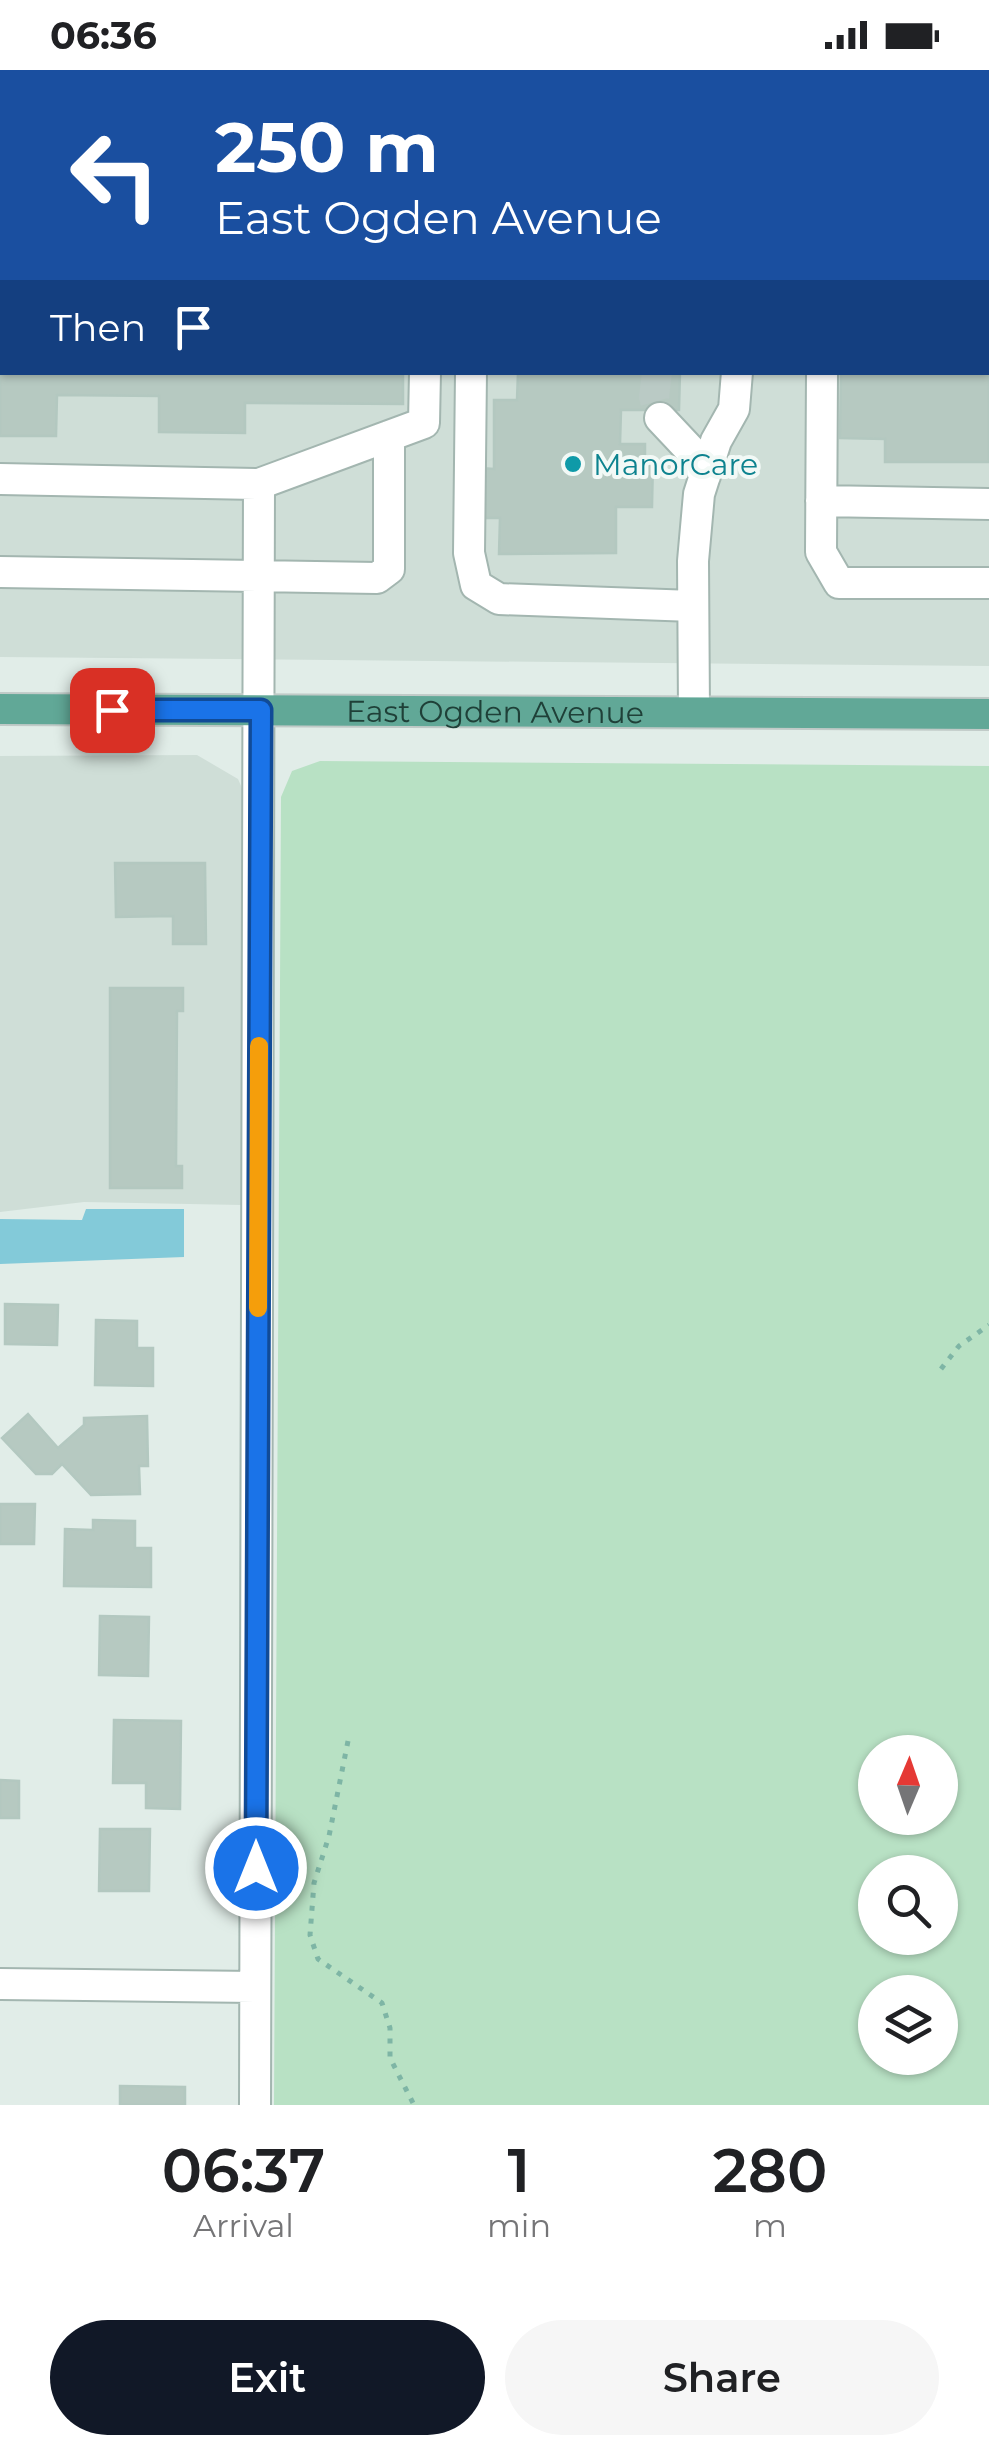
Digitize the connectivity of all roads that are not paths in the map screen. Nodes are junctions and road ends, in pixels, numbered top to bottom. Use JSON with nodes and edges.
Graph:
{"nodes":[{"id":1,"x":424,"y":375,"type":"edge"},
{"id":2,"x":471,"y":375,"type":"edge"},
{"id":3,"x":738,"y":375,"type":"edge"},
{"id":4,"x":822,"y":375,"type":"edge"},
{"id":5,"x":660,"y":418,"type":"tunnel mouth"},
{"id":6,"x":389,"y":436,"type":"junction"},
{"id":7,"x":705,"y":476,"type":"junction"},
{"id":8,"x":0,"y":479,"type":"edge"},
{"id":9,"x":260,"y":484,"type":"junction"},
{"id":10,"x":821,"y":502,"type":"junction"},
{"id":11,"x":989,"y":504,"type":"edge"},
{"id":12,"x":0,"y":572,"type":"edge"},
{"id":13,"x":260,"y":574,"type":"junction"},
{"id":14,"x":989,"y":583,"type":"edge"},
{"id":15,"x":693,"y":606,"type":"junction"},
{"id":16,"x":0,"y":709,"type":"edge"},
{"id":17,"x":261,"y":710,"type":"junction"},
{"id":18,"x":694,"y":712,"type":"junction"},
{"id":19,"x":989,"y":714,"type":"edge"},
{"id":20,"x":0,"y":1984,"type":"edge"},
{"id":21,"x":255,"y":1988,"type":"junction"},
{"id":22,"x":255,"y":2105,"type":"edge"}],
"edges":[{"from":1,"to":6,"type":"street"},
{"from":2,"to":15,"type":"street"},
{"from":3,"to":7,"type":"street"},
{"from":4,"to":10,"type":"street"},
{"from":5,"to":7,"type":"street"},
{"from":6,"to":9,"type":"street"},
{"from":6,"to":13,"type":"street"},
{"from":7,"to":15,"type":"street"},
{"from":8,"to":9,"type":"street"},
{"from":9,"to":13,"type":"street"},
{"from":10,"to":11,"type":"street"},
{"from":10,"to":14,"type":"street"},
{"from":12,"to":13,"type":"street"},
{"from":13,"to":17,"type":"street"},
{"from":15,"to":18,"type":"street"},
{"from":16,"to":17,"type":"main road","name":"East Ogden Avenue"},
{"from":17,"to":18,"type":"main road","name":"East Ogden Avenue"},
{"from":17,"to":21,"type":"street"},
{"from":18,"to":19,"type":"main road","name":"East Ogden Avenue"},
{"from":20,"to":21,"type":"street"},
{"from":21,"to":22,"type":"street"}]}
